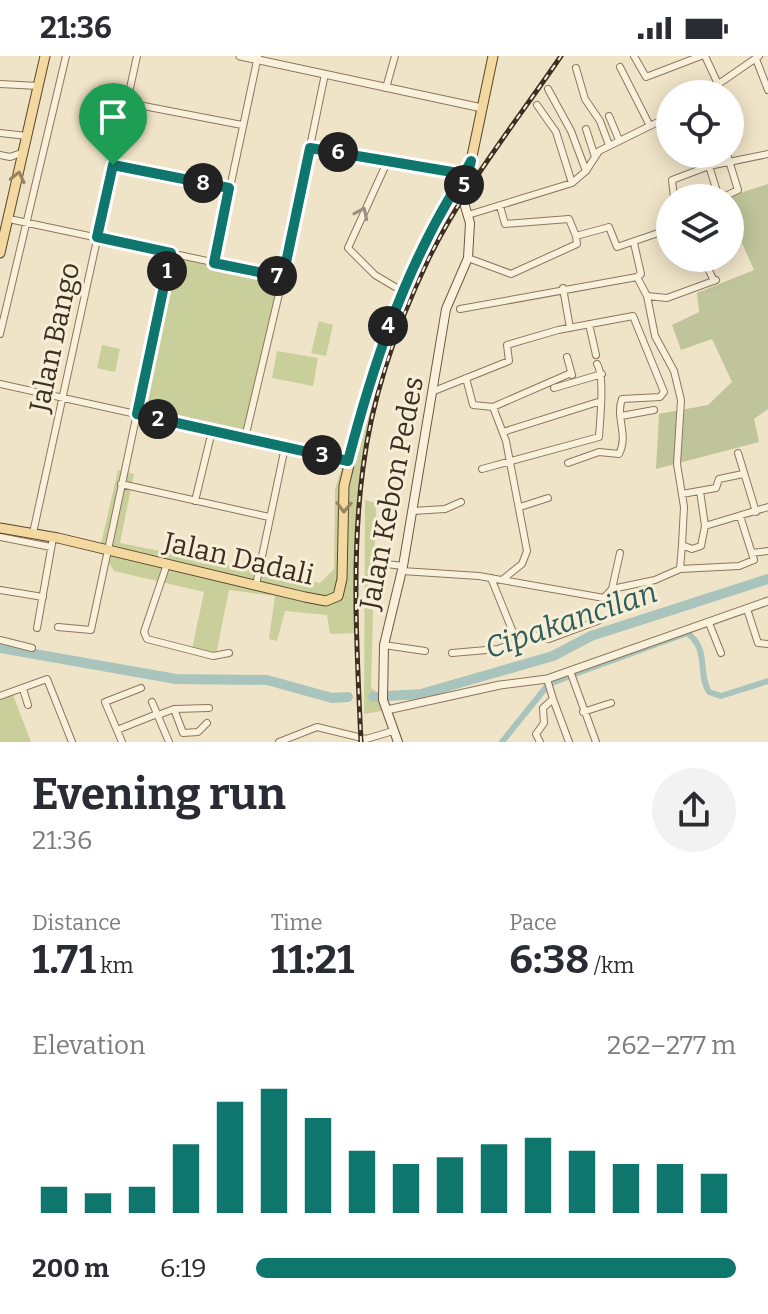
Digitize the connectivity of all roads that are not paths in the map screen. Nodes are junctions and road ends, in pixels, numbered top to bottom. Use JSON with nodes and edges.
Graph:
{"nodes":[{"id":1,"x":45,"y":56,"type":"edge"},
{"id":2,"x":66,"y":56,"type":"edge"},
{"id":3,"x":137,"y":56,"type":"edge"},
{"id":4,"x":240,"y":56,"type":"edge"},
{"id":5,"x":395,"y":56,"type":"edge"},
{"id":6,"x":493,"y":56,"type":"edge"},
{"id":7,"x":634,"y":56,"type":"edge"},
{"id":8,"x":669,"y":56,"type":"edge"},
{"id":9,"x":703,"y":56,"type":"edge"},
{"id":10,"x":743,"y":56,"type":"edge"},
{"id":11,"x":757,"y":57,"type":"edge"},
{"id":12,"x":258,"y":58,"type":"edge"},
{"id":13,"x":620,"y":67,"type":"dead end"},
{"id":14,"x":673,"y":67,"type":"junction"},
{"id":15,"x":747,"y":67,"type":"junction"},
{"id":16,"x":576,"y":68,"type":"dead end"},
{"id":17,"x":325,"y":74,"type":"junction"},
{"id":18,"x":716,"y":80,"type":"edge"},
{"id":19,"x":725,"y":80,"type":"edge"},
{"id":20,"x":0,"y":84,"type":"edge"},
{"id":21,"x":39,"y":86,"type":"junction"},
{"id":22,"x":386,"y":88,"type":"junction"},
{"id":23,"x":548,"y":89,"type":"dead end"},
{"id":24,"x":768,"y":90,"type":"edge"},
{"id":25,"x":128,"y":103,"type":"junction"},
{"id":26,"x":537,"y":105,"type":"dead end"},
{"id":27,"x":482,"y":108,"type":"junction"},
{"id":28,"x":609,"y":116,"type":"dead end"},
{"id":29,"x":656,"y":123,"type":"edge"},
{"id":30,"x":242,"y":125,"type":"junction"},
{"id":31,"x":650,"y":126,"type":"junction"},
{"id":32,"x":586,"y":129,"type":"dead end"},
{"id":33,"x":0,"y":133,"type":"edge"},
{"id":34,"x":27,"y":136,"type":"junction"},
{"id":35,"x":619,"y":140,"type":"junction"},
{"id":36,"x":609,"y":145,"type":"junction"},
{"id":37,"x":310,"y":148,"type":"junction"},
{"id":38,"x":24,"y":152,"type":"junction"},
{"id":39,"x":768,"y":154,"type":"edge"},
{"id":40,"x":0,"y":155,"type":"edge"},
{"id":41,"x":744,"y":156,"type":"edge"},
{"id":42,"x":595,"y":157,"type":"junction"},
{"id":43,"x":388,"y":160,"type":"junction"},
{"id":44,"x":471,"y":161,"type":"junction"},
{"id":45,"x":113,"y":165,"type":"junction"},
{"id":46,"x":704,"y":168,"type":"edge"},
{"id":47,"x":586,"y":171,"type":"junction"},
{"id":48,"x":464,"y":174,"type":"junction"},
{"id":49,"x":572,"y":183,"type":"junction"},
{"id":50,"x":672,"y":184,"type":"edge"},
{"id":51,"x":229,"y":188,"type":"junction"},
{"id":52,"x":462,"y":196,"type":"junction"},
{"id":53,"x":450,"y":197,"type":"junction"},
{"id":54,"x":500,"y":206,"type":"junction"},
{"id":55,"x":0,"y":207,"type":"edge"},
{"id":56,"x":11,"y":208,"type":"junction"},
{"id":57,"x":468,"y":215,"type":"junction"},
{"id":58,"x":9,"y":219,"type":"junction"},
{"id":59,"x":26,"y":222,"type":"junction"},
{"id":60,"x":656,"y":234,"type":"edge"},
{"id":61,"x":576,"y":236,"type":"junction"},
{"id":62,"x":97,"y":237,"type":"junction"},
{"id":63,"x":634,"y":243,"type":"junction"},
{"id":64,"x":1,"y":247,"type":"edge"},
{"id":65,"x":171,"y":253,"type":"junction"},
{"id":66,"x":468,"y":258,"type":"junction"},
{"id":67,"x":214,"y":263,"type":"junction"},
{"id":68,"x":710,"y":272,"type":"edge"},
{"id":69,"x":283,"y":277,"type":"junction"},
{"id":70,"x":637,"y":277,"type":"junction"},
{"id":71,"x":563,"y":288,"type":"junction"},
{"id":72,"x":400,"y":290,"type":"junction"},
{"id":73,"x":647,"y":296,"type":"junction"},
{"id":74,"x":446,"y":309,"type":"junction"},
{"id":75,"x":589,"y":324,"type":"junction"},
{"id":76,"x":570,"y":328,"type":"junction"},
{"id":77,"x":0,"y":334,"type":"edge"},
{"id":78,"x":596,"y":355,"type":"dead end"},
{"id":79,"x":567,"y":357,"type":"dead end"},
{"id":80,"x":597,"y":364,"type":"dead end"},
{"id":81,"x":571,"y":373,"type":"junction"},
{"id":82,"x":602,"y":374,"type":"junction"},
{"id":83,"x":466,"y":378,"type":"junction"},
{"id":84,"x":574,"y":382,"type":"junction"},
{"id":85,"x":0,"y":384,"type":"edge"},
{"id":86,"x":554,"y":388,"type":"dead end"},
{"id":87,"x":434,"y":391,"type":"junction"},
{"id":88,"x":64,"y":398,"type":"junction"},
{"id":89,"x":598,"y":402,"type":"junction"},
{"id":90,"x":493,"y":407,"type":"junction"},
{"id":91,"x":654,"y":410,"type":"dead end"},
{"id":92,"x":137,"y":414,"type":"junction"},
{"id":93,"x":621,"y":416,"type":"junction"},
{"id":94,"x":212,"y":431,"type":"junction"},
{"id":95,"x":503,"y":432,"type":"junction"},
{"id":96,"x":245,"y":438,"type":"junction"},
{"id":97,"x":285,"y":447,"type":"junction"},
{"id":98,"x":738,"y":453,"type":"dead end"},
{"id":99,"x":348,"y":461,"type":"junction"},
{"id":100,"x":568,"y":463,"type":"dead end"},
{"id":101,"x":511,"y":464,"type":"junction"},
{"id":102,"x":482,"y":469,"type":"dead end"},
{"id":103,"x":743,"y":474,"type":"junction"},
{"id":104,"x":121,"y":484,"type":"junction"},
{"id":105,"x":700,"y":491,"type":"junction"},
{"id":106,"x":682,"y":494,"type":"junction"},
{"id":107,"x":548,"y":498,"type":"dead end"},
{"id":108,"x":195,"y":501,"type":"junction"},
{"id":109,"x":461,"y":502,"type":"dead end"},
{"id":110,"x":520,"y":507,"type":"junction"},
{"id":111,"x":768,"y":507,"type":"edge"},
{"id":112,"x":413,"y":511,"type":"junction"},
{"id":113,"x":756,"y":512,"type":"junction"},
{"id":114,"x":740,"y":516,"type":"junction"},
{"id":115,"x":269,"y":517,"type":"junction"},
{"id":116,"x":705,"y":526,"type":"junction"},
{"id":117,"x":2,"y":533,"type":"edge"},
{"id":118,"x":33,"y":533,"type":"junction"},
{"id":119,"x":52,"y":543,"type":"junction"},
{"id":120,"x":682,"y":545,"type":"junction"},
{"id":121,"x":107,"y":550,"type":"junction"},
{"id":122,"x":768,"y":551,"type":"edge"},
{"id":123,"x":620,"y":553,"type":"dead end"},
{"id":124,"x":752,"y":553,"type":"junction"},
{"id":125,"x":378,"y":563,"type":"dead end"},
{"id":126,"x":167,"y":564,"type":"junction"},
{"id":127,"x":402,"y":569,"type":"junction"},
{"id":128,"x":680,"y":569,"type":"junction"},
{"id":129,"x":491,"y":578,"type":"junction"},
{"id":130,"x":502,"y":580,"type":"junction"},
{"id":131,"x":256,"y":585,"type":"junction"},
{"id":132,"x":612,"y":589,"type":"junction"},
{"id":133,"x":0,"y":590,"type":"edge"},
{"id":134,"x":43,"y":597,"type":"junction"},
{"id":135,"x":768,"y":601,"type":"edge"},
{"id":136,"x":747,"y":609,"type":"junction"},
{"id":137,"x":600,"y":620,"type":"dead end"},
{"id":138,"x":709,"y":623,"type":"junction"},
{"id":139,"x":58,"y":627,"type":"dead end"},
{"id":140,"x":37,"y":628,"type":"dead end"},
{"id":141,"x":0,"y":640,"type":"edge"},
{"id":142,"x":517,"y":642,"type":"junction"},
{"id":143,"x":768,"y":644,"type":"edge"},
{"id":144,"x":384,"y":645,"type":"junction"},
{"id":145,"x":32,"y":648,"type":"dead end"},
{"id":146,"x":425,"y":651,"type":"dead end"},
{"id":147,"x":229,"y":653,"type":"dead end"},
{"id":148,"x":452,"y":653,"type":"dead end"},
{"id":149,"x":721,"y":653,"type":"dead end"},
{"id":150,"x":572,"y":676,"type":"junction"},
{"id":151,"x":547,"y":679,"type":"junction"},
{"id":152,"x":141,"y":688,"type":"dead end"},
{"id":153,"x":23,"y":689,"type":"junction"},
{"id":154,"x":0,"y":696,"type":"edge"},
{"id":155,"x":553,"y":699,"type":"junction"},
{"id":156,"x":152,"y":702,"type":"dead end"},
{"id":157,"x":611,"y":703,"type":"dead end"},
{"id":158,"x":28,"y":705,"type":"dead end"},
{"id":159,"x":209,"y":708,"type":"dead end"},
{"id":160,"x":174,"y":709,"type":"junction"},
{"id":161,"x":387,"y":710,"type":"junction"},
{"id":162,"x":583,"y":712,"type":"junction"},
{"id":163,"x":157,"y":715,"type":"junction"},
{"id":164,"x":207,"y":723,"type":"dead end"},
{"id":165,"x":117,"y":730,"type":"junction"},
{"id":166,"x":393,"y":731,"type":"junction"},
{"id":167,"x":357,"y":740,"type":"edge"},
{"id":168,"x":373,"y":741,"type":"edge"},
{"id":169,"x":72,"y":742,"type":"edge"},
{"id":170,"x":122,"y":742,"type":"edge"},
{"id":171,"x":169,"y":742,"type":"edge"},
{"id":172,"x":279,"y":742,"type":"edge"},
{"id":173,"x":398,"y":742,"type":"edge"},
{"id":174,"x":540,"y":742,"type":"edge"},
{"id":175,"x":569,"y":742,"type":"edge"},
{"id":176,"x":596,"y":742,"type":"edge"}],
"edges":[{"from":1,"to":21,"type":"main road"},
{"from":2,"to":59,"type":"street"},
{"from":3,"to":25,"type":"street","name":"Jalan Bango"},
{"from":4,"to":12,"type":"street"},
{"from":5,"to":22,"type":"street"},
{"from":6,"to":27,"type":"main road","name":"Jalan Dadali"},
{"from":7,"to":14,"type":"street"},
{"from":8,"to":14,"type":"street"},
{"from":9,"to":14,"type":"street"},
{"from":9,"to":18,"type":"street"},
{"from":10,"to":15,"type":"street"},
{"from":11,"to":15,"type":"street"},
{"from":11,"to":24,"type":"street"},
{"from":12,"to":17,"type":"street"},
{"from":12,"to":30,"type":"street"},
{"from":13,"to":31,"type":"street"},
{"from":15,"to":19,"type":"street"},
{"from":16,"to":36,"type":"street"},
{"from":17,"to":22,"type":"street"},
{"from":17,"to":37,"type":"street"},
{"from":20,"to":21,"type":"street"},
{"from":21,"to":34,"type":"main road"},
{"from":22,"to":27,"type":"street"},
{"from":23,"to":47,"type":"street"},
{"from":25,"to":30,"type":"street"},
{"from":25,"to":45,"type":"street","name":"Jalan Bango"},
{"from":26,"to":49,"type":"street"},
{"from":27,"to":44,"type":"main road","name":"Jalan Dadali"},
{"from":28,"to":35,"type":"street"},
{"from":29,"to":31,"type":"street"},
{"from":30,"to":51,"type":"street"},
{"from":31,"to":35,"type":"street"},
{"from":32,"to":42,"type":"street"},
{"from":33,"to":34,"type":"street"},
{"from":34,"to":38,"type":"main road"},
{"from":35,"to":36,"type":"street"},
{"from":36,"to":42,"type":"street"},
{"from":37,"to":43,"type":"street"},
{"from":37,"to":69,"type":"street"},
{"from":38,"to":40,"type":"street"},
{"from":56,"to":38,"type":"main road","one_way":true},
{"from":39,"to":41,"type":"street"},
{"from":42,"to":47,"type":"street"},
{"from":43,"to":48,"type":"street"},
{"from":72,"to":43,"type":"street","one_way":true},
{"from":44,"to":48,"type":"main road","name":"Jalan Dadali"},
{"from":44,"to":52,"type":"main road"},
{"from":45,"to":51,"type":"street"},
{"from":45,"to":62,"type":"street","name":"Jalan Bango"},
{"from":46,"to":50,"type":"street"},
{"from":47,"to":49,"type":"street"},
{"from":48,"to":53,"type":"main road","name":"Jalan Dadali"},
{"from":49,"to":54,"type":"street"},
{"from":51,"to":67,"type":"street"},
{"from":52,"to":53,"type":"main road"},
{"from":52,"to":57,"type":"main road","name":"Jalan Kebon Pedes"},
{"from":53,"to":72,"type":"main road","name":"Jalan Dadali"},
{"from":54,"to":57,"type":"street"},
{"from":54,"to":61,"type":"street"},
{"from":55,"to":56,"type":"street"},
{"from":56,"to":58,"type":"main road"},
{"from":57,"to":66,"type":"main road","name":"Jalan Kebon Pedes"},
{"from":58,"to":59,"type":"street"},
{"from":58,"to":64,"type":"main road"},
{"from":59,"to":62,"type":"street"},
{"from":59,"to":77,"type":"street"},
{"from":60,"to":63,"type":"street"},
{"from":61,"to":63,"type":"street"},
{"from":61,"to":66,"type":"street"},
{"from":62,"to":65,"type":"street"},
{"from":62,"to":88,"type":"street","name":"Jalan Bango"},
{"from":63,"to":70,"type":"street"},
{"from":65,"to":67,"type":"street"},
{"from":65,"to":92,"type":"street"},
{"from":66,"to":74,"type":"main road","name":"Jalan Kebon Pedes"},
{"from":67,"to":69,"type":"street"},
{"from":68,"to":73,"type":"street"},
{"from":69,"to":96,"type":"street"},
{"from":70,"to":71,"type":"street"},
{"from":70,"to":73,"type":"street"},
{"from":71,"to":74,"type":"street"},
{"from":71,"to":76,"type":"street"},
{"from":72,"to":99,"type":"main road","name":"Jalan Dadali"},
{"from":73,"to":106,"type":"street"},
{"from":74,"to":87,"type":"main road","name":"Jalan Kebon Pedes"},
{"from":75,"to":76,"type":"street"},
{"from":75,"to":78,"type":"street"},
{"from":75,"to":93,"type":"street"},
{"from":76,"to":83,"type":"street"},
{"from":79,"to":81,"type":"street"},
{"from":80,"to":82,"type":"street"},
{"from":81,"to":84,"type":"street"},
{"from":81,"to":90,"type":"street"},
{"from":82,"to":84,"type":"street"},
{"from":82,"to":89,"type":"street"},
{"from":83,"to":87,"type":"street"},
{"from":83,"to":90,"type":"street"},
{"from":84,"to":86,"type":"street"},
{"from":85,"to":88,"type":"street"},
{"from":87,"to":112,"type":"main road","name":"Jalan Kebon Pedes"},
{"from":88,"to":92,"type":"street"},
{"from":88,"to":118,"type":"street","name":"Jalan Bango"},
{"from":89,"to":95,"type":"street"},
{"from":89,"to":101,"type":"street"},
{"from":90,"to":95,"type":"street"},
{"from":91,"to":93,"type":"street"},
{"from":92,"to":94,"type":"street"},
{"from":92,"to":104,"type":"street"},
{"from":93,"to":100,"type":"street"},
{"from":94,"to":96,"type":"street"},
{"from":94,"to":108,"type":"street"},
{"from":95,"to":101,"type":"street"},
{"from":96,"to":97,"type":"street"},
{"from":97,"to":99,"type":"street"},
{"from":97,"to":115,"type":"street"},
{"from":98,"to":103,"type":"street"},
{"from":99,"to":131,"type":"main road","name":"Jalan Dadali","one_way":true},
{"from":101,"to":102,"type":"street"},
{"from":101,"to":110,"type":"street"},
{"from":103,"to":105,"type":"street"},
{"from":103,"to":113,"type":"street"},
{"from":104,"to":108,"type":"street"},
{"from":104,"to":121,"type":"street"},
{"from":105,"to":106,"type":"street"},
{"from":105,"to":116,"type":"street"},
{"from":106,"to":120,"type":"street"},
{"from":107,"to":110,"type":"street"},
{"from":108,"to":115,"type":"street"},
{"from":109,"to":112,"type":"street"},
{"from":110,"to":130,"type":"street"},
{"from":111,"to":113,"type":"street"},
{"from":112,"to":127,"type":"main road","name":"Jalan Kebon Pedes"},
{"from":113,"to":114,"type":"street"},
{"from":114,"to":116,"type":"street"},
{"from":114,"to":124,"type":"street"},
{"from":115,"to":131,"type":"street"},
{"from":116,"to":120,"type":"street"},
{"from":117,"to":118,"type":"main road","name":"Jalan Dadali"},
{"from":117,"to":119,"type":"street"},
{"from":118,"to":119,"type":"main road","name":"Jalan Dadali"},
{"from":119,"to":121,"type":"main road","name":"Jalan Dadali"},
{"from":119,"to":134,"type":"street"},
{"from":120,"to":128,"type":"street"},
{"from":121,"to":126,"type":"main road","name":"Jalan Dadali"},
{"from":121,"to":139,"type":"street"},
{"from":122,"to":124,"type":"street"},
{"from":123,"to":132,"type":"street"},
{"from":124,"to":128,"type":"street"},
{"from":125,"to":127,"type":"street"},
{"from":126,"to":131,"type":"main road","name":"Jalan Dadali"},
{"from":126,"to":147,"type":"street"},
{"from":127,"to":129,"type":"street"},
{"from":127,"to":144,"type":"main road","name":"Jalan Kebon Pedes"},
{"from":128,"to":132,"type":"street"},
{"from":129,"to":130,"type":"street"},
{"from":129,"to":142,"type":"street"},
{"from":130,"to":132,"type":"street"},
{"from":133,"to":134,"type":"street"},
{"from":134,"to":140,"type":"street"},
{"from":135,"to":136,"type":"street"},
{"from":136,"to":138,"type":"street"},
{"from":136,"to":143,"type":"street"},
{"from":137,"to":142,"type":"street"},
{"from":138,"to":149,"type":"street"},
{"from":138,"to":150,"type":"street"},
{"from":141,"to":145,"type":"street"},
{"from":142,"to":148,"type":"street"},
{"from":144,"to":146,"type":"street"},
{"from":144,"to":161,"type":"main road","name":"Jalan Kebon Pedes"},
{"from":150,"to":151,"type":"street"},
{"from":150,"to":162,"type":"street"},
{"from":151,"to":155,"type":"street"},
{"from":151,"to":161,"type":"street"},
{"from":152,"to":165,"type":"street"},
{"from":153,"to":154,"type":"street"},
{"from":153,"to":158,"type":"street"},
{"from":153,"to":169,"type":"street"},
{"from":155,"to":174,"type":"street"},
{"from":155,"to":175,"type":"street"},
{"from":156,"to":163,"type":"street"},
{"from":157,"to":162,"type":"street"},
{"from":159,"to":160,"type":"street"},
{"from":160,"to":163,"type":"street"},
{"from":160,"to":164,"type":"street"},
{"from":161,"to":166,"type":"main road","name":"Jalan Kebon Pedes"},
{"from":162,"to":176,"type":"street"},
{"from":163,"to":165,"type":"street"},
{"from":163,"to":171,"type":"street"},
{"from":165,"to":170,"type":"street"},
{"from":166,"to":168,"type":"street"},
{"from":166,"to":173,"type":"main road","name":"Jalan Kebon Pedes"},
{"from":167,"to":168,"type":"street"},
{"from":167,"to":172,"type":"street"}]}
